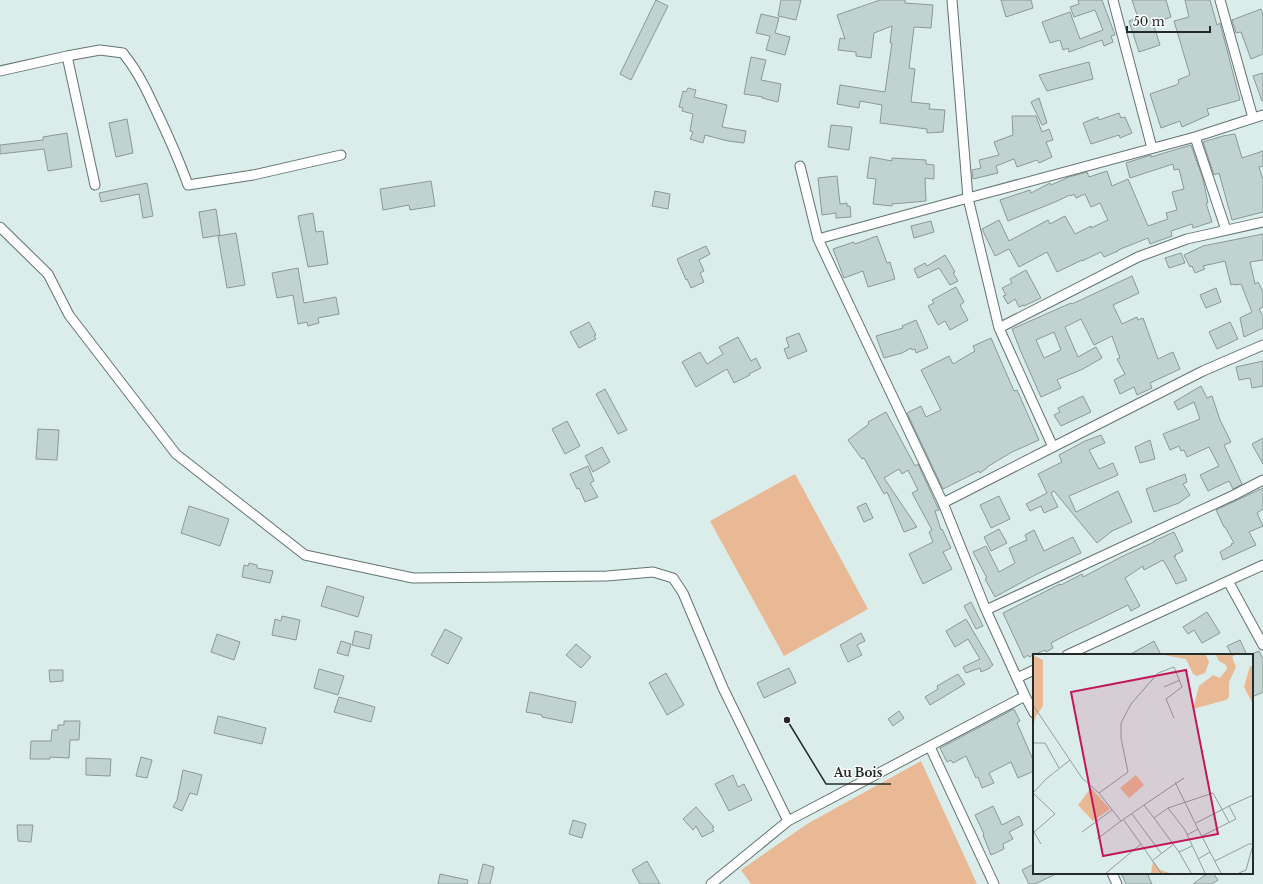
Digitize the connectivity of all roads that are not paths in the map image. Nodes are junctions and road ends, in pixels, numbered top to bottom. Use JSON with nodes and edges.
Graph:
{"nodes":[{"id":1,"x":952,"y":0,"type":"edge"},
{"id":2,"x":1113,"y":0,"type":"edge"},
{"id":3,"x":1220,"y":0,"type":"edge"},
{"id":4,"x":67,"y":56,"type":"junction"},
{"id":5,"x":0,"y":71,"type":"edge"},
{"id":6,"x":1263,"y":115,"type":"edge"},
{"id":7,"x":1253,"y":118,"type":"junction"},
{"id":8,"x":1195,"y":137,"type":"junction"},
{"id":9,"x":1152,"y":148,"type":"junction"},
{"id":10,"x":341,"y":155,"type":"dead end"},
{"id":11,"x":800,"y":166,"type":"dead end"},
{"id":12,"x":95,"y":185,"type":"dead end"},
{"id":13,"x":968,"y":198,"type":"junction"},
{"id":14,"x":1263,"y":222,"type":"edge"},
{"id":15,"x":0,"y":227,"type":"edge"},
{"id":16,"x":1226,"y":230,"type":"junction"},
{"id":17,"x":818,"y":239,"type":"junction"},
{"id":18,"x":999,"y":328,"type":"junction"},
{"id":19,"x":1263,"y":345,"type":"edge"},
{"id":20,"x":1053,"y":447,"type":"junction"},
{"id":21,"x":1263,"y":480,"type":"edge"},
{"id":22,"x":943,"y":503,"type":"junction"},
{"id":23,"x":1263,"y":565,"type":"edge"},
{"id":24,"x":1228,"y":581,"type":"junction"},
{"id":25,"x":986,"y":610,"type":"junction"},
{"id":26,"x":1263,"y":646,"type":"edge"},
{"id":27,"x":1069,"y":654,"type":"edge"},
{"id":28,"x":1033,"y":670,"type":"edge"},
{"id":29,"x":1017,"y":678,"type":"junction"},
{"id":30,"x":1026,"y":696,"type":"junction"},
{"id":31,"x":1033,"y":711,"type":"edge"},
{"id":32,"x":930,"y":747,"type":"junction"},
{"id":33,"x":788,"y":821,"type":"junction"},
{"id":34,"x":1112,"y":874,"type":"edge"},
{"id":35,"x":711,"y":884,"type":"edge"},
{"id":36,"x":994,"y":884,"type":"edge"},
{"id":37,"x":1117,"y":884,"type":"edge"}],
"edges":[{"from":1,"to":13,"type":"street"},
{"from":2,"to":9,"type":"street"},
{"from":3,"to":7,"type":"street"},
{"from":4,"to":5,"type":"street"},
{"from":4,"to":10,"type":"street"},
{"from":4,"to":12,"type":"street"},
{"from":6,"to":7,"type":"street"},
{"from":7,"to":8,"type":"street"},
{"from":8,"to":9,"type":"street"},
{"from":8,"to":16,"type":"street"},
{"from":9,"to":13,"type":"street"},
{"from":11,"to":17,"type":"street"},
{"from":13,"to":17,"type":"street"},
{"from":13,"to":18,"type":"street"},
{"from":14,"to":16,"type":"street"},
{"from":15,"to":33,"type":"street"},
{"from":16,"to":18,"type":"street"},
{"from":17,"to":22,"type":"street"},
{"from":18,"to":20,"type":"street"},
{"from":19,"to":20,"type":"street"},
{"from":20,"to":22,"type":"street"},
{"from":21,"to":25,"type":"street"},
{"from":22,"to":25,"type":"street"},
{"from":23,"to":24,"type":"street"},
{"from":24,"to":26,"type":"street"},
{"from":24,"to":27,"type":"street"},
{"from":25,"to":29,"type":"street"},
{"from":28,"to":29,"type":"street"},
{"from":29,"to":30,"type":"street"},
{"from":30,"to":31,"type":"street"},
{"from":30,"to":32,"type":"street"},
{"from":32,"to":33,"type":"street"},
{"from":32,"to":36,"type":"street"},
{"from":33,"to":35,"type":"street"},
{"from":34,"to":37,"type":"street"}]}
